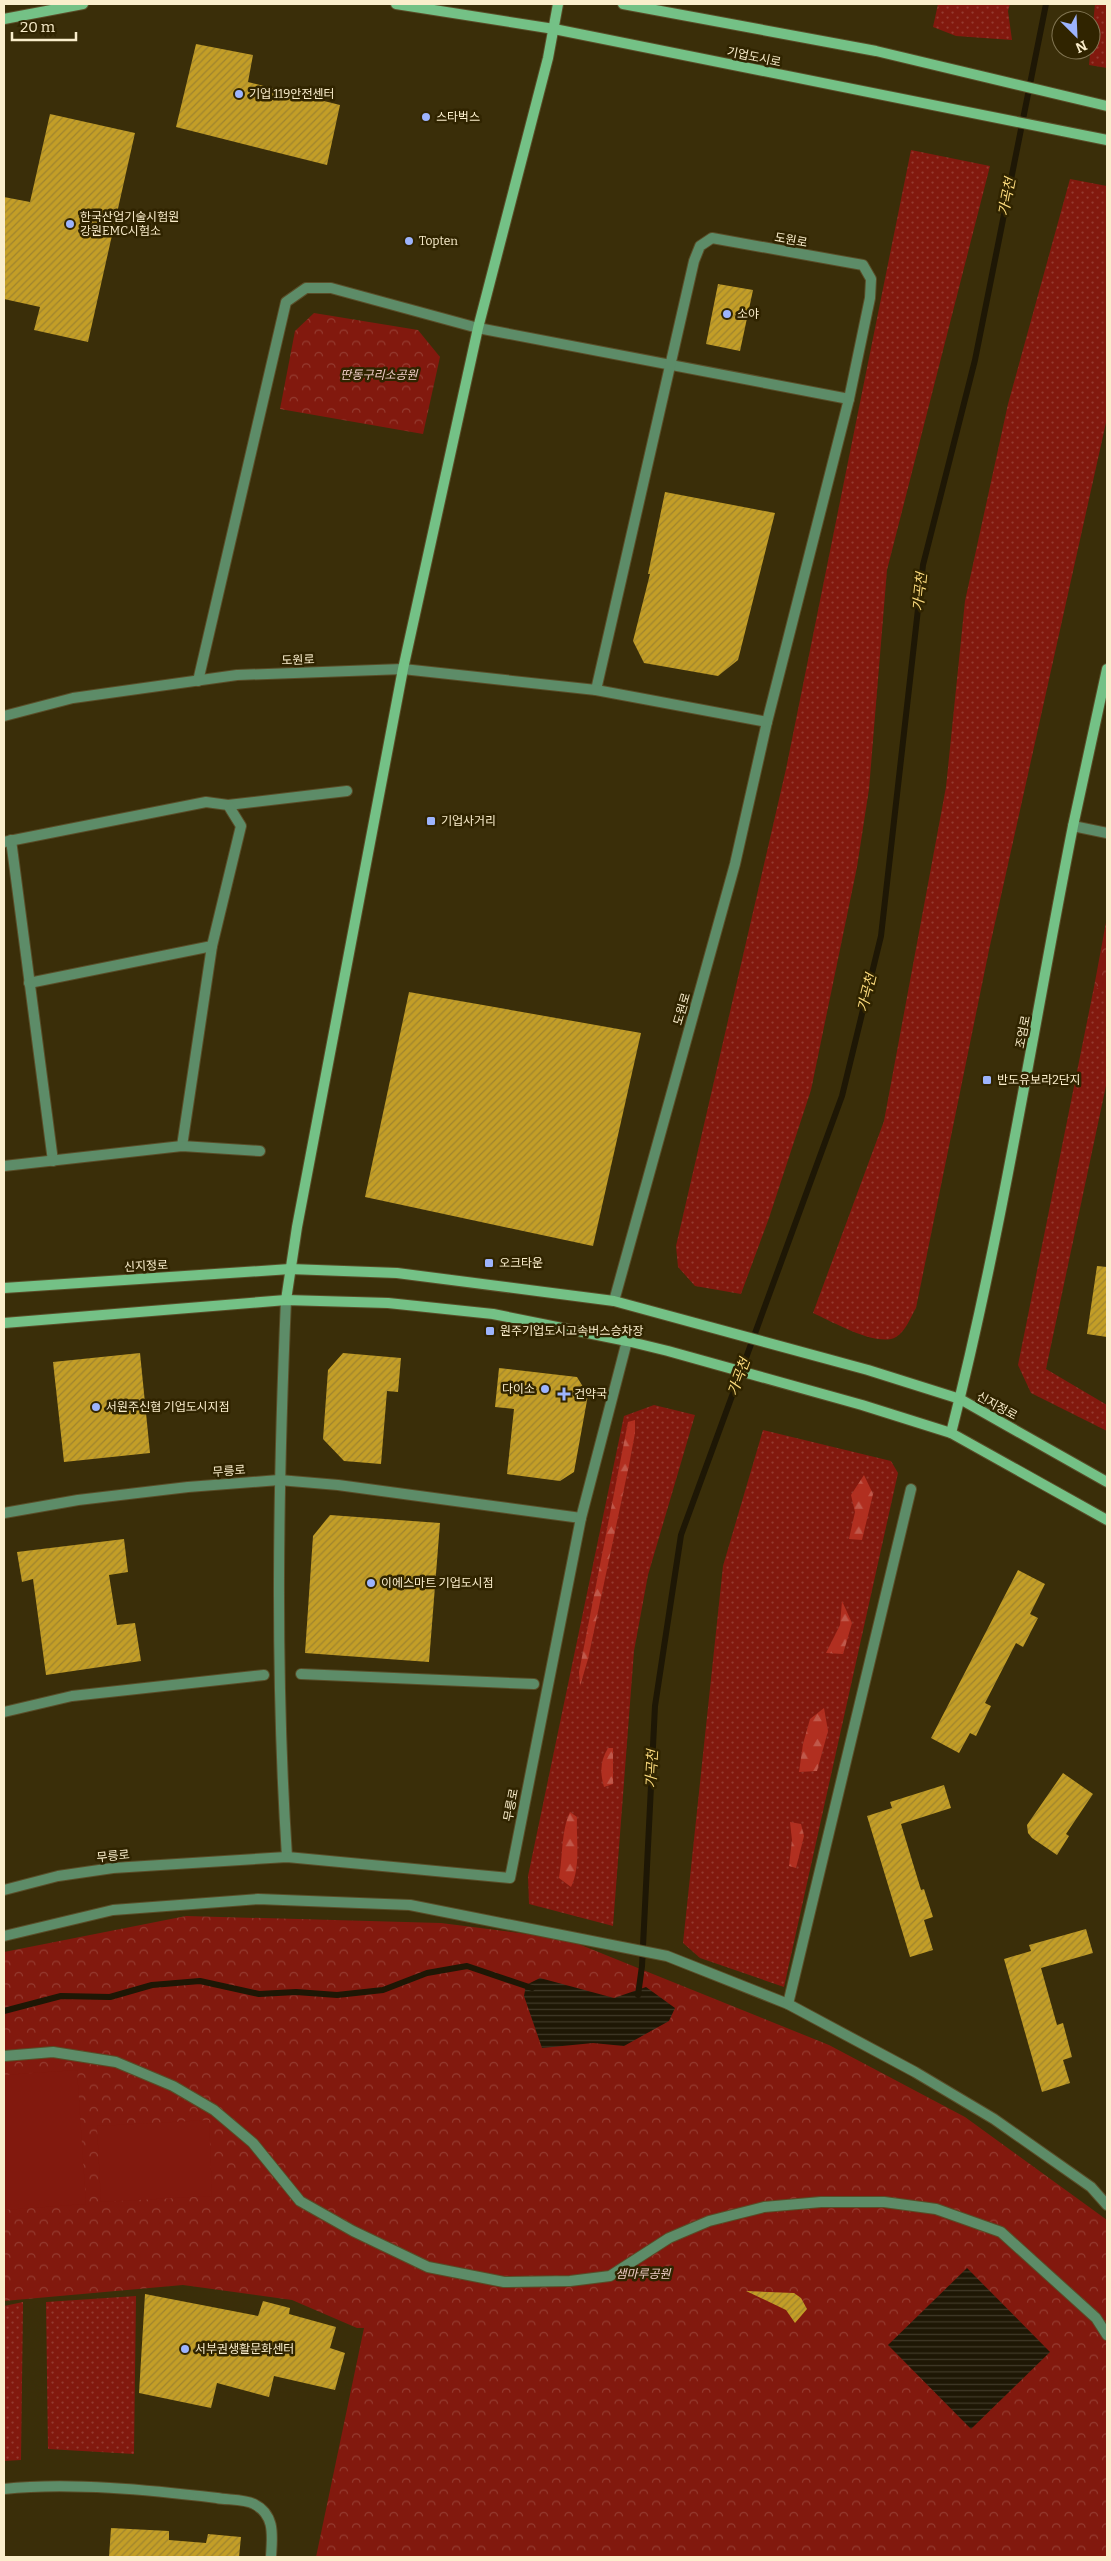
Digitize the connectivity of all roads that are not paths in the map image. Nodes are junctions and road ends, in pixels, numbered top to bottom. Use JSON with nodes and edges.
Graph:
{"nodes":[{"id":1,"x":83,"y":4,"type":"edge"},
{"id":2,"x":396,"y":4,"type":"edge"},
{"id":3,"x":558,"y":4,"type":"edge"},
{"id":4,"x":623,"y":4,"type":"edge"},
{"id":5,"x":4,"y":19,"type":"edge"},
{"id":6,"x":554,"y":29,"type":"junction"},
{"id":7,"x":1107,"y":106,"type":"edge"},
{"id":8,"x":1107,"y":140,"type":"edge"},
{"id":9,"x":478,"y":328,"type":"junction"},
{"id":10,"x":670,"y":364,"type":"junction"},
{"id":11,"x":848,"y":399,"type":"junction"},
{"id":12,"x":403,"y":669,"type":"junction"},
{"id":13,"x":1107,"y":669,"type":"edge"},
{"id":14,"x":198,"y":681,"type":"junction"},
{"id":15,"x":596,"y":690,"type":"junction"},
{"id":16,"x":4,"y":716,"type":"edge"},
{"id":17,"x":767,"y":722,"type":"junction"},
{"id":18,"x":347,"y":791,"type":"dead end"},
{"id":19,"x":228,"y":805,"type":"junction"},
{"id":20,"x":1074,"y":826,"type":"junction"},
{"id":21,"x":1107,"y":833,"type":"edge"},
{"id":22,"x":7,"y":841,"type":"edge"},
{"id":23,"x":212,"y":946,"type":"junction"},
{"id":24,"x":30,"y":983,"type":"junction"},
{"id":25,"x":182,"y":1146,"type":"junction"},
{"id":26,"x":260,"y":1151,"type":"dead end"},
{"id":27,"x":53,"y":1161,"type":"junction"},
{"id":28,"x":4,"y":1166,"type":"edge"},
{"id":29,"x":290,"y":1269,"type":"junction"},
{"id":30,"x":4,"y":1288,"type":"edge"},
{"id":31,"x":286,"y":1300,"type":"junction"},
{"id":32,"x":614,"y":1301,"type":"junction"},
{"id":33,"x":4,"y":1323,"type":"edge"},
{"id":34,"x":627,"y":1341,"type":"junction"},
{"id":35,"x":960,"y":1400,"type":"junction"},
{"id":36,"x":951,"y":1433,"type":"junction"},
{"id":37,"x":279,"y":1480,"type":"junction"},
{"id":38,"x":1107,"y":1482,"type":"edge"},
{"id":39,"x":911,"y":1489,"type":"dead end"},
{"id":40,"x":4,"y":1513,"type":"edge"},
{"id":41,"x":581,"y":1518,"type":"junction"},
{"id":42,"x":1107,"y":1520,"type":"edge"},
{"id":43,"x":301,"y":1674,"type":"dead end"},
{"id":44,"x":264,"y":1675,"type":"dead end"},
{"id":45,"x":534,"y":1684,"type":"dead end"},
{"id":46,"x":4,"y":1712,"type":"edge"},
{"id":47,"x":287,"y":1857,"type":"junction"},
{"id":48,"x":4,"y":1890,"type":"edge"},
{"id":49,"x":4,"y":1936,"type":"edge"},
{"id":50,"x":788,"y":2004,"type":"junction"},
{"id":51,"x":4,"y":2056,"type":"edge"},
{"id":52,"x":1107,"y":2205,"type":"edge"},
{"id":53,"x":1107,"y":2335,"type":"edge"},
{"id":54,"x":4,"y":2489,"type":"edge"},
{"id":55,"x":271,"y":2557,"type":"edge"}],
"edges":[{"from":1,"to":5,"type":"street"},
{"from":2,"to":6,"type":"street","name":"기업도시로"},
{"from":3,"to":6,"type":"street"},
{"from":4,"to":7,"type":"street"},
{"from":6,"to":8,"type":"street","name":"기업도시로"},
{"from":6,"to":9,"type":"street"},
{"from":9,"to":10,"type":"street"},
{"from":9,"to":12,"type":"street"},
{"from":9,"to":14,"type":"street"},
{"from":10,"to":11,"type":"street"},
{"from":10,"to":11,"type":"street","name":"도원로"},
{"from":10,"to":15,"type":"street","name":"도원로"},
{"from":11,"to":17,"type":"street","name":"도원로"},
{"from":12,"to":14,"type":"street","name":"도원로"},
{"from":12,"to":15,"type":"street","name":"도원로"},
{"from":12,"to":29,"type":"street"},
{"from":13,"to":20,"type":"street","name":"조엄로"},
{"from":14,"to":16,"type":"street","name":"도원로"},
{"from":15,"to":17,"type":"street","name":"도원로"},
{"from":17,"to":32,"type":"street","name":"도원로"},
{"from":18,"to":19,"type":"street"},
{"from":19,"to":22,"type":"street"},
{"from":19,"to":23,"type":"street"},
{"from":20,"to":21,"type":"street"},
{"from":20,"to":35,"type":"street","name":"조엄로"},
{"from":22,"to":24,"type":"street"},
{"from":23,"to":24,"type":"street"},
{"from":23,"to":25,"type":"street"},
{"from":24,"to":27,"type":"street"},
{"from":25,"to":26,"type":"street"},
{"from":25,"to":27,"type":"street"},
{"from":27,"to":28,"type":"street"},
{"from":29,"to":30,"type":"street","name":"신지정로"},
{"from":29,"to":31,"type":"street"},
{"from":29,"to":32,"type":"street","name":"신지정로"},
{"from":31,"to":33,"type":"street"},
{"from":31,"to":34,"type":"street"},
{"from":31,"to":37,"type":"street"},
{"from":32,"to":35,"type":"street","name":"신지정로"},
{"from":34,"to":36,"type":"street"},
{"from":34,"to":41,"type":"street","name":"무릉로"},
{"from":35,"to":36,"type":"street","name":"조엄로"},
{"from":35,"to":38,"type":"street","name":"신지정로"},
{"from":36,"to":42,"type":"street"},
{"from":37,"to":40,"type":"street","name":"무릉로"},
{"from":37,"to":41,"type":"street","name":"무릉로"},
{"from":37,"to":47,"type":"street"},
{"from":39,"to":50,"type":"street"},
{"from":41,"to":47,"type":"street","name":"무릉로"},
{"from":43,"to":45,"type":"street"},
{"from":44,"to":46,"type":"street"},
{"from":47,"to":48,"type":"street","name":"무릉로"},
{"from":49,"to":50,"type":"street"},
{"from":50,"to":52,"type":"street"},
{"from":51,"to":53,"type":"street"},
{"from":54,"to":55,"type":"street"}]}
